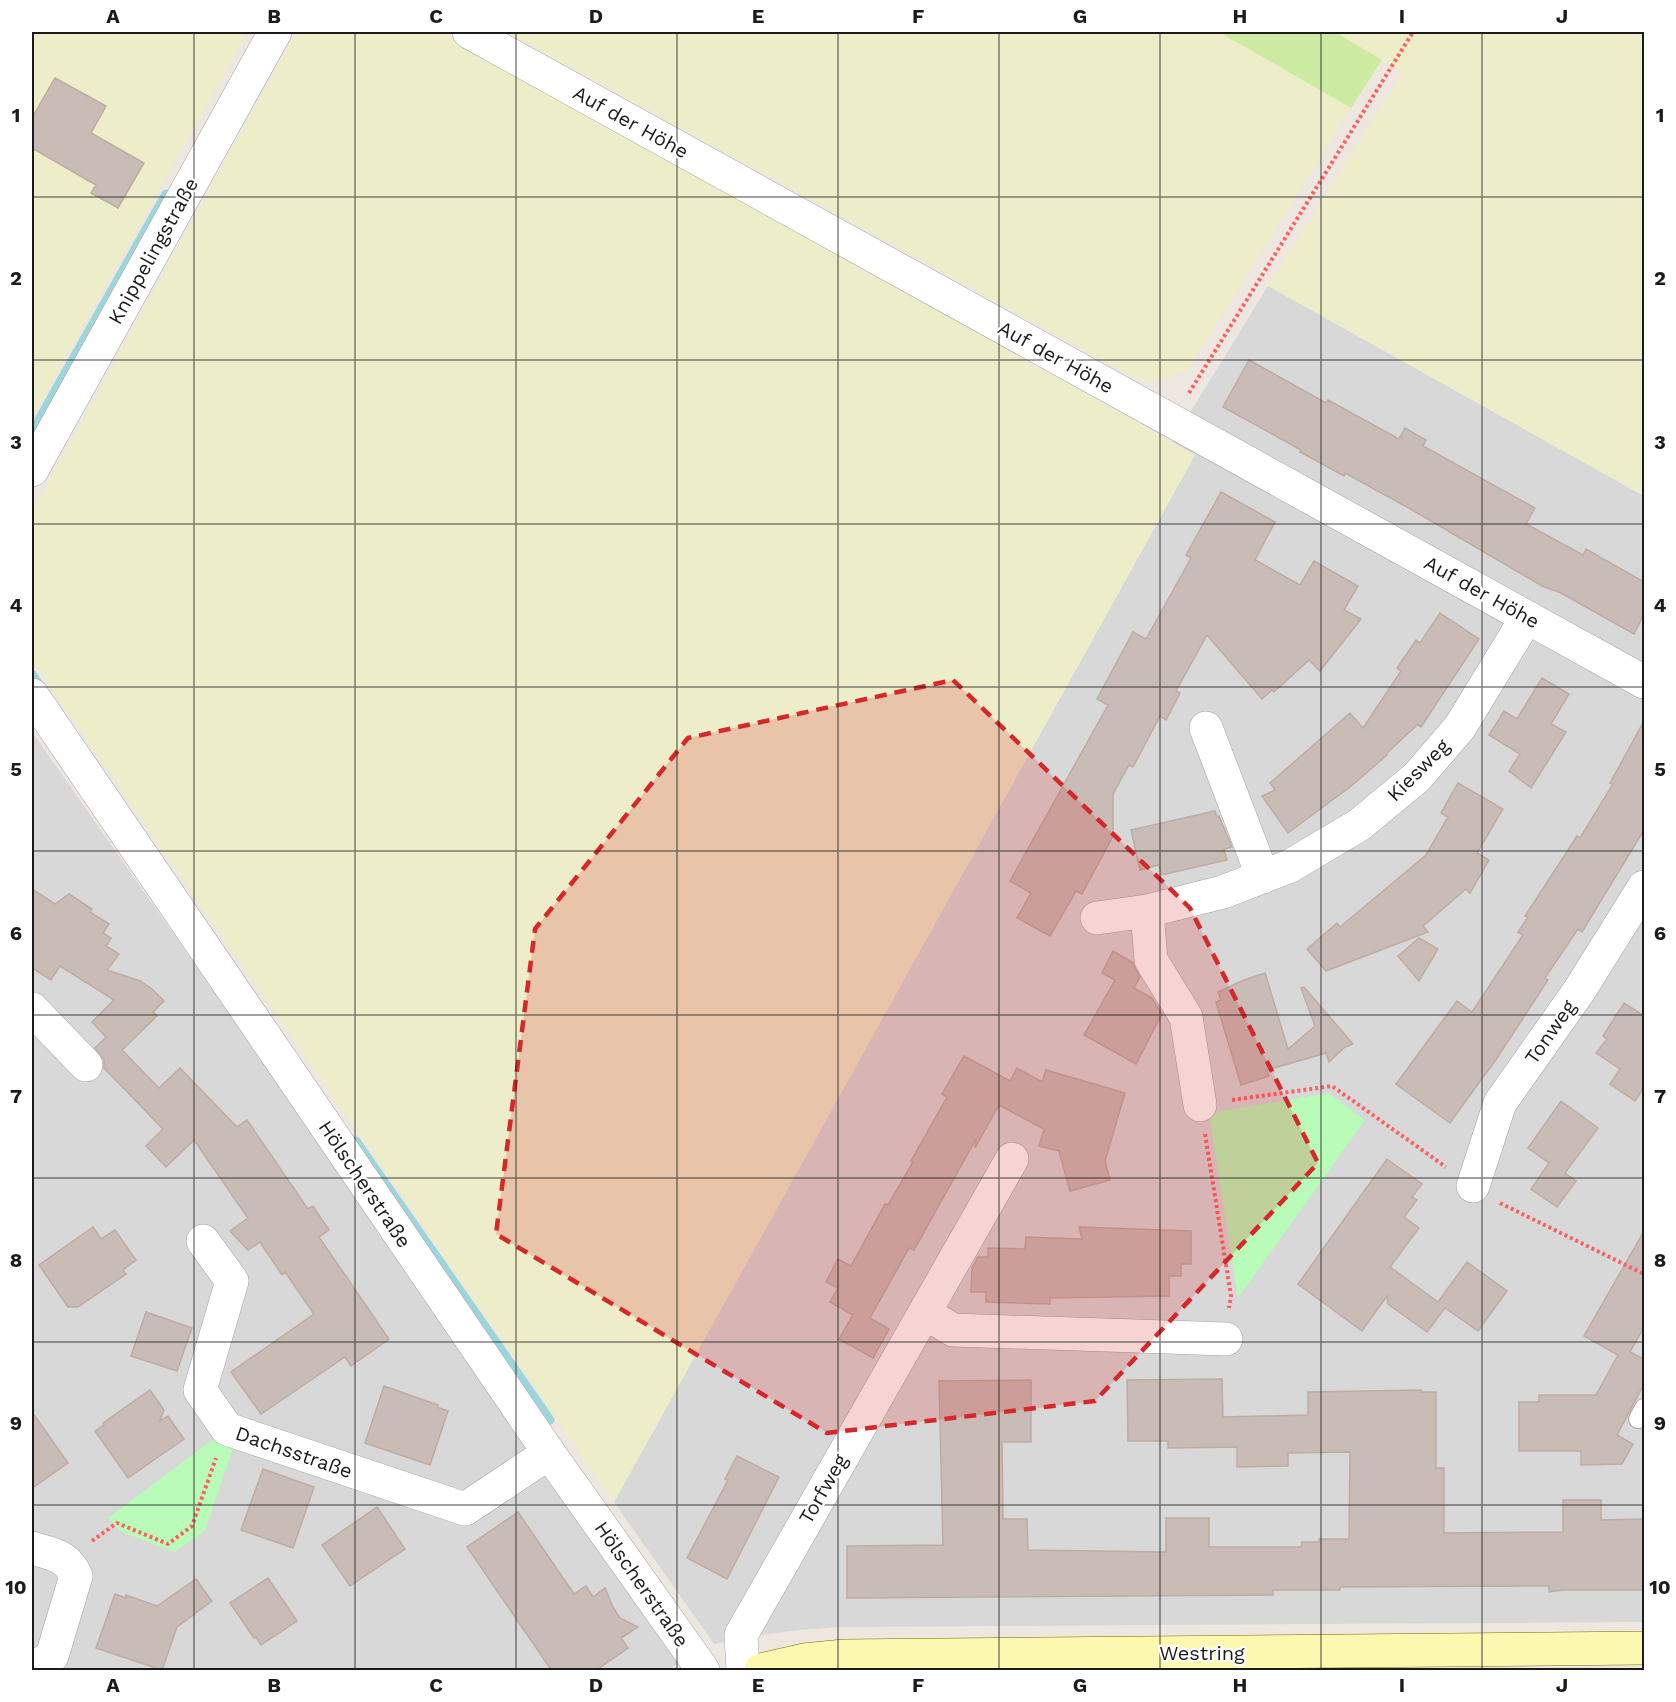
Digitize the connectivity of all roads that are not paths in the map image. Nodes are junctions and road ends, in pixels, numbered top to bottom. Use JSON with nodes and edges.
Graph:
{"nodes":[{"id":1,"x":275,"y":32,"type":"edge"},
{"id":2,"x":469,"y":32,"type":"edge"},
{"id":3,"x":32,"y":470,"type":"edge"},
{"id":4,"x":1527,"y":617,"type":"junction"},
{"id":5,"x":1644,"y":682,"type":"edge"},
{"id":6,"x":32,"y":695,"type":"edge"},
{"id":7,"x":1206,"y":728,"type":"dead end"},
{"id":8,"x":1263,"y":877,"type":"junction"},
{"id":9,"x":1644,"y":887,"type":"edge"},
{"id":10,"x":1147,"y":911,"type":"junction"},
{"id":11,"x":1097,"y":918,"type":"dead end"},
{"id":12,"x":33,"y":1014,"type":"edge"},
{"id":13,"x":86,"y":1065,"type":"dead end"},
{"id":14,"x":1200,"y":1105,"type":"road end"},
{"id":15,"x":1012,"y":1159,"type":"dead end"},
{"id":16,"x":1473,"y":1186,"type":"road end"},
{"id":17,"x":203,"y":1241,"type":"dead end"},
{"id":18,"x":925,"y":1313,"type":"junction"},
{"id":19,"x":1226,"y":1339,"type":"road end"},
{"id":20,"x":549,"y":1452,"type":"junction"},
{"id":21,"x":32,"y":1548,"type":"edge"},
{"id":22,"x":1644,"y":1648,"type":"edge"},
{"id":23,"x":1245,"y":1662,"type":"edge"},
{"id":24,"x":32,"y":1670,"type":"edge"},
{"id":25,"x":703,"y":1671,"type":"edge"},
{"id":26,"x":743,"y":1671,"type":"edge"},
{"id":27,"x":761,"y":1671,"type":"edge"}],
"edges":[{"from":1,"to":3,"type":"street","name":"Knippelingstraße"},
{"from":2,"to":4,"type":"street","name":"Auf der Höhe"},
{"from":4,"to":5,"type":"street","name":"Auf der Höhe"},
{"from":4,"to":8,"type":"street","name":"Kiesweg"},
{"from":6,"to":20,"type":"street","name":"Hölscherstraße"},
{"from":7,"to":8,"type":"street"},
{"from":8,"to":10,"type":"street","name":"Kiesweg"},
{"from":9,"to":16,"type":"street","name":"Tonweg"},
{"from":10,"to":11,"type":"street","name":"Kiesweg"},
{"from":10,"to":14,"type":"street"},
{"from":12,"to":13,"type":"street"},
{"from":15,"to":18,"type":"street","name":"Torfweg"},
{"from":17,"to":20,"type":"street","name":"Dachsstraße"},
{"from":18,"to":19,"type":"street"},
{"from":18,"to":26,"type":"street","name":"Torfweg"},
{"from":20,"to":25,"type":"street","name":"Hölscherstraße"},
{"from":21,"to":24,"type":"street"},
{"from":22,"to":23,"type":"main road","name":"Westring"},
{"from":23,"to":27,"type":"main road","name":"Westring"}]}
